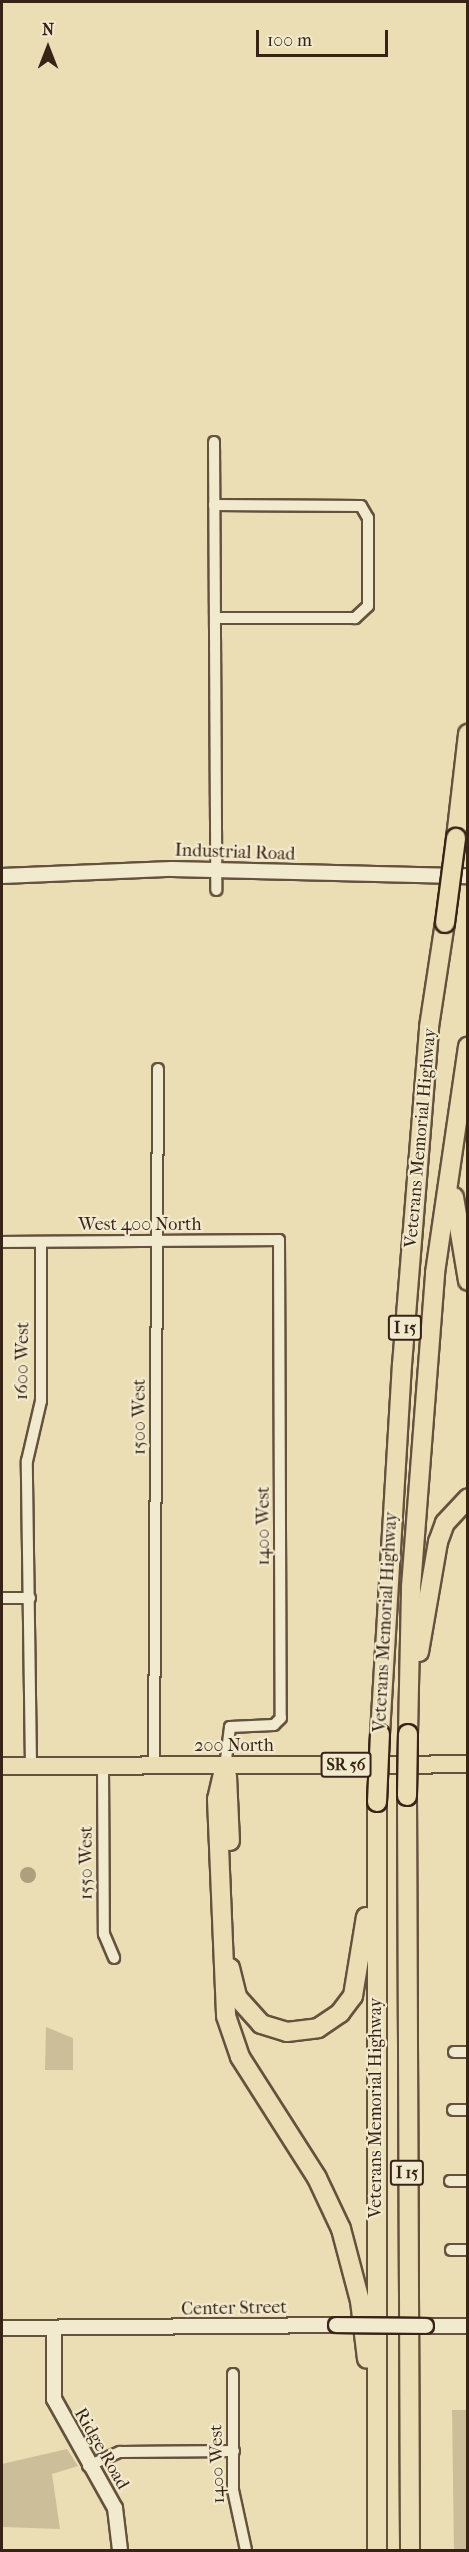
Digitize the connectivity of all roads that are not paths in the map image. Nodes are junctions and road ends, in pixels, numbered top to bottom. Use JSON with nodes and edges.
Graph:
{"nodes":[{"id":1,"x":214,"y":442,"type":"dead end"},
{"id":2,"x":214,"y":506,"type":"junction"},
{"id":3,"x":215,"y":618,"type":"junction"},
{"id":4,"x":468,"y":734,"type":"edge"},
{"id":5,"x":216,"y":869,"type":"junction"},
{"id":6,"x":2,"y":876,"type":"edge"},
{"id":7,"x":468,"y":876,"type":"edge"},
{"id":8,"x":216,"y":890,"type":"dead end"},
{"id":9,"x":468,"y":1046,"type":"edge"},
{"id":10,"x":158,"y":1069,"type":"dead end"},
{"id":11,"x":462,"y":1091,"type":"junction"},
{"id":12,"x":279,"y":1240,"type":"joint"},
{"id":13,"x":2,"y":1242,"type":"edge"},
{"id":14,"x":41,"y":1242,"type":"junction"},
{"id":15,"x":158,"y":1242,"type":"junction"},
{"id":16,"x":468,"y":1281,"type":"edge"},
{"id":17,"x":468,"y":1498,"type":"edge"},
{"id":18,"x":2,"y":1598,"type":"edge"},
{"id":19,"x":30,"y":1598,"type":"junction"},
{"id":20,"x":409,"y":1707,"type":"junction"},
{"id":21,"x":468,"y":1764,"type":"edge"},
{"id":22,"x":154,"y":1765,"type":"junction"},
{"id":23,"x":225,"y":1765,"type":"junction"},
{"id":24,"x":2,"y":1766,"type":"edge"},
{"id":25,"x":32,"y":1766,"type":"junction"},
{"id":26,"x":103,"y":1766,"type":"junction"},
{"id":27,"x":376,"y":1830,"type":"junction"},
{"id":28,"x":114,"y":1959,"type":"dead end"},
{"id":29,"x":454,"y":2052,"type":"dead end"},
{"id":30,"x":468,"y":2052,"type":"edge"},
{"id":31,"x":453,"y":2110,"type":"dead end"},
{"id":32,"x":468,"y":2110,"type":"edge"},
{"id":33,"x":450,"y":2181,"type":"dead end"},
{"id":34,"x":468,"y":2181,"type":"edge"},
{"id":35,"x":451,"y":2250,"type":"dead end"},
{"id":36,"x":468,"y":2250,"type":"edge"},
{"id":37,"x":468,"y":2326,"type":"edge"},
{"id":38,"x":2,"y":2328,"type":"edge"},
{"id":39,"x":54,"y":2328,"type":"junction"},
{"id":40,"x":233,"y":2374,"type":"dead end"},
{"id":41,"x":376,"y":2418,"type":"junction"},
{"id":42,"x":234,"y":2451,"type":"junction"},
{"id":43,"x":88,"y":2466,"type":"junction"},
{"id":44,"x":120,"y":2550,"type":"edge"},
{"id":45,"x":246,"y":2550,"type":"edge"},
{"id":46,"x":377,"y":2550,"type":"edge"},
{"id":47,"x":411,"y":2550,"type":"edge"}],
"edges":[{"from":1,"to":2,"type":"street"},
{"from":2,"to":3,"type":"street"},
{"from":2,"to":3,"type":"street"},
{"from":3,"to":5,"type":"street"},
{"from":4,"to":27,"type":"highway","name":"Veterans Memorial Highway","number":"I 15","bridge":true},
{"from":5,"to":6,"type":"street","name":"Industrial Road"},
{"from":5,"to":7,"type":"street","name":"Industrial Road"},
{"from":5,"to":8,"type":"street"},
{"from":9,"to":11,"type":"highway","name":"Veterans Memorial Highway","number":"I 15"},
{"from":10,"to":15,"type":"street","name":"1500 West"},
{"from":11,"to":16,"type":"highway"},
{"from":11,"to":20,"type":"highway","name":"Veterans Memorial Highway","number":"I 15"},
{"from":12,"to":15,"type":"street","name":"West 400 North"},
{"from":12,"to":23,"type":"street","name":"1400 West"},
{"from":13,"to":14,"type":"street","name":"West 400 North"},
{"from":14,"to":15,"type":"street","name":"West 400 North"},
{"from":14,"to":19,"type":"street","name":"1600 West"},
{"from":15,"to":22,"type":"street","name":"1500 West"},
{"from":17,"to":20,"type":"highway"},
{"from":18,"to":19,"type":"street"},
{"from":19,"to":25,"type":"street","name":"1600 West"},
{"from":20,"to":47,"type":"highway","name":"Veterans Memorial Highway","number":"I 15","bridge":true},
{"from":21,"to":23,"type":"main road","name":"200 North","number":"SR 56"},
{"from":22,"to":23,"type":"main road","name":"200 North","number":"SR 56"},
{"from":22,"to":26,"type":"main road","name":"200 North","number":"SR 56"},
{"from":23,"to":27,"type":"highway"},
{"from":23,"to":41,"type":"highway"},
{"from":24,"to":25,"type":"main road","name":"200 North","number":"SR 56"},
{"from":25,"to":26,"type":"main road","name":"200 North","number":"SR 56"},
{"from":26,"to":28,"type":"street","name":"1550 West"},
{"from":27,"to":41,"type":"highway","name":"Veterans Memorial Highway","number":"I 15"},
{"from":29,"to":30,"type":"street"},
{"from":31,"to":32,"type":"street"},
{"from":33,"to":34,"type":"street"},
{"from":35,"to":36,"type":"street"},
{"from":37,"to":39,"type":"street","name":"Center Street","bridge":true},
{"from":38,"to":39,"type":"street","name":"Center Street"},
{"from":39,"to":43,"type":"street","name":"Ridge Road"},
{"from":40,"to":42,"type":"street","name":"1400 West"},
{"from":41,"to":46,"type":"highway","name":"Veterans Memorial Highway","number":"I 15"},
{"from":42,"to":43,"type":"street"},
{"from":42,"to":45,"type":"street","name":"1400 West"},
{"from":43,"to":44,"type":"street","name":"Ridge Road"}]}
